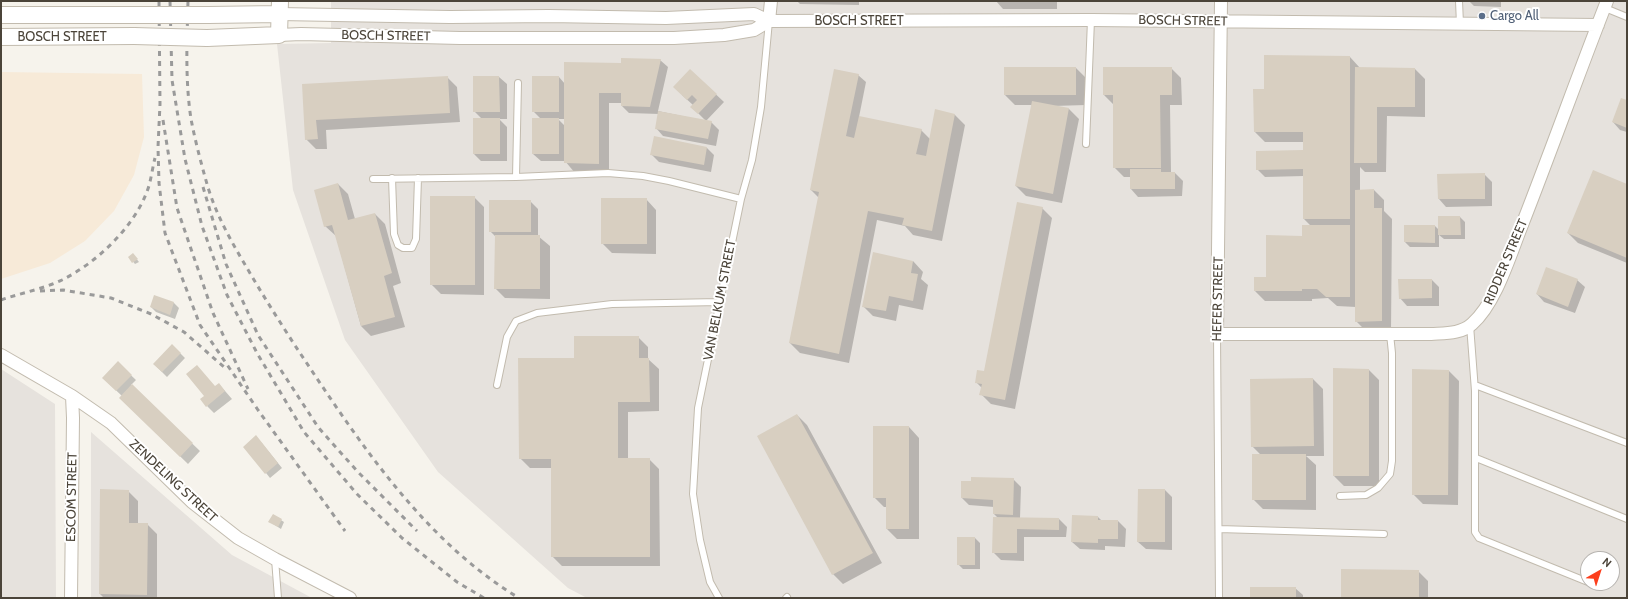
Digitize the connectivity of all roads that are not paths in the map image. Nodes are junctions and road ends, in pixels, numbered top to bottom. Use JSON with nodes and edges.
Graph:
{"nodes":[{"id":1,"x":770,"y":1,"type":"edge"},
{"id":2,"x":1222,"y":1,"type":"edge"},
{"id":3,"x":1459,"y":1,"type":"edge"},
{"id":4,"x":1606,"y":4,"type":"edge"},
{"id":5,"x":244,"y":8,"type":"edge"},
{"id":6,"x":273,"y":8,"type":"edge"},
{"id":7,"x":1,"y":15,"type":"edge"},
{"id":8,"x":1627,"y":17,"type":"edge"},
{"id":9,"x":1092,"y":20,"type":"junction"},
{"id":10,"x":769,"y":21,"type":"junction"},
{"id":11,"x":1222,"y":21,"type":"junction"},
{"id":12,"x":1460,"y":24,"type":"junction"},
{"id":13,"x":1598,"y":25,"type":"junction"},
{"id":14,"x":272,"y":35,"type":"junction"},
{"id":15,"x":1,"y":37,"type":"edge"},
{"id":16,"x":518,"y":83,"type":"dead end"},
{"id":17,"x":1086,"y":144,"type":"dead end"},
{"id":18,"x":516,"y":176,"type":"junction"},
{"id":19,"x":392,"y":178,"type":"junction"},
{"id":20,"x":418,"y":178,"type":"junction"},
{"id":21,"x":373,"y":179,"type":"dead end"},
{"id":22,"x":741,"y":199,"type":"junction"},
{"id":23,"x":720,"y":302,"type":"junction"},
{"id":24,"x":1470,"y":326,"type":"junction"},
{"id":25,"x":1217,"y":334,"type":"junction"},
{"id":26,"x":1390,"y":334,"type":"junction"},
{"id":27,"x":1,"y":355,"type":"edge"},
{"id":28,"x":497,"y":385,"type":"dead end"},
{"id":29,"x":1475,"y":385,"type":"junction"},
{"id":30,"x":72,"y":396,"type":"junction"},
{"id":31,"x":1627,"y":443,"type":"edge"},
{"id":32,"x":1476,"y":458,"type":"junction"},
{"id":33,"x":1340,"y":496,"type":"dead end"},
{"id":34,"x":1627,"y":519,"type":"edge"},
{"id":35,"x":1219,"y":529,"type":"junction"},
{"id":36,"x":1384,"y":534,"type":"dead end"},
{"id":37,"x":275,"y":559,"type":"junction"},
{"id":38,"x":1580,"y":579,"type":"edge"},
{"id":39,"x":71,"y":598,"type":"edge"},
{"id":40,"x":278,"y":598,"type":"edge"},
{"id":41,"x":350,"y":598,"type":"edge"},
{"id":42,"x":719,"y":598,"type":"edge"},
{"id":43,"x":1219,"y":598,"type":"edge"}],
"edges":[{"from":1,"to":10,"type":"street","name":"VAN BELKUM STREET"},
{"from":2,"to":11,"type":"street","name":"HEFER STREET"},
{"from":3,"to":12,"type":"lane"},
{"from":4,"to":8,"type":"lane"},
{"from":4,"to":13,"type":"street","name":"RIDDER STREET"},
{"from":5,"to":6,"type":"street","name":"BOSCH STREET"},
{"from":5,"to":7,"type":"street","name":"BOSCH STREET","bridge":true},
{"from":6,"to":10,"type":"street","name":"BOSCH STREET"},
{"from":6,"to":14,"type":"street"},
{"from":9,"to":10,"type":"street","name":"BOSCH STREET"},
{"from":9,"to":11,"type":"street","name":"BOSCH STREET"},
{"from":9,"to":17,"type":"lane"},
{"from":10,"to":14,"type":"street","name":"BOSCH STREET"},
{"from":10,"to":22,"type":"lane","name":"VAN BELKUM STREET"},
{"from":11,"to":12,"type":"street","name":"BOSCH STREET"},
{"from":11,"to":25,"type":"street","name":"HEFER STREET"},
{"from":12,"to":13,"type":"street","name":"BOSCH STREET"},
{"from":13,"to":24,"type":"street","name":"RIDDER STREET"},
{"from":14,"to":15,"type":"street","name":"BOSCH STREET","bridge":true},
{"from":16,"to":18,"type":"lane"},
{"from":18,"to":20,"type":"lane"},
{"from":18,"to":22,"type":"lane"},
{"from":19,"to":20,"type":"lane"},
{"from":19,"to":20,"type":"lane"},
{"from":19,"to":21,"type":"lane"},
{"from":22,"to":23,"type":"lane","name":"VAN BELKUM STREET"},
{"from":23,"to":28,"type":"lane"},
{"from":23,"to":42,"type":"lane","name":"VAN BELKUM STREET"},
{"from":24,"to":26,"type":"street","name":"RIDDER STREET"},
{"from":24,"to":29,"type":"lane"},
{"from":25,"to":26,"type":"street","name":"RIDDER STREET"},
{"from":25,"to":35,"type":"lane","name":"HEFER STREET"},
{"from":26,"to":33,"type":"lane"},
{"from":27,"to":30,"type":"street","name":"ZENDELING STREET"},
{"from":29,"to":31,"type":"lane"},
{"from":29,"to":32,"type":"lane"},
{"from":30,"to":37,"type":"street","name":"ZENDELING STREET"},
{"from":30,"to":39,"type":"street","name":"ESCOM STREET"},
{"from":32,"to":34,"type":"lane"},
{"from":32,"to":38,"type":"lane"},
{"from":35,"to":36,"type":"lane"},
{"from":35,"to":43,"type":"lane","name":"HEFER STREET"},
{"from":37,"to":40,"type":"lane"},
{"from":37,"to":41,"type":"street","name":"ZENDELING STREET"}]}
